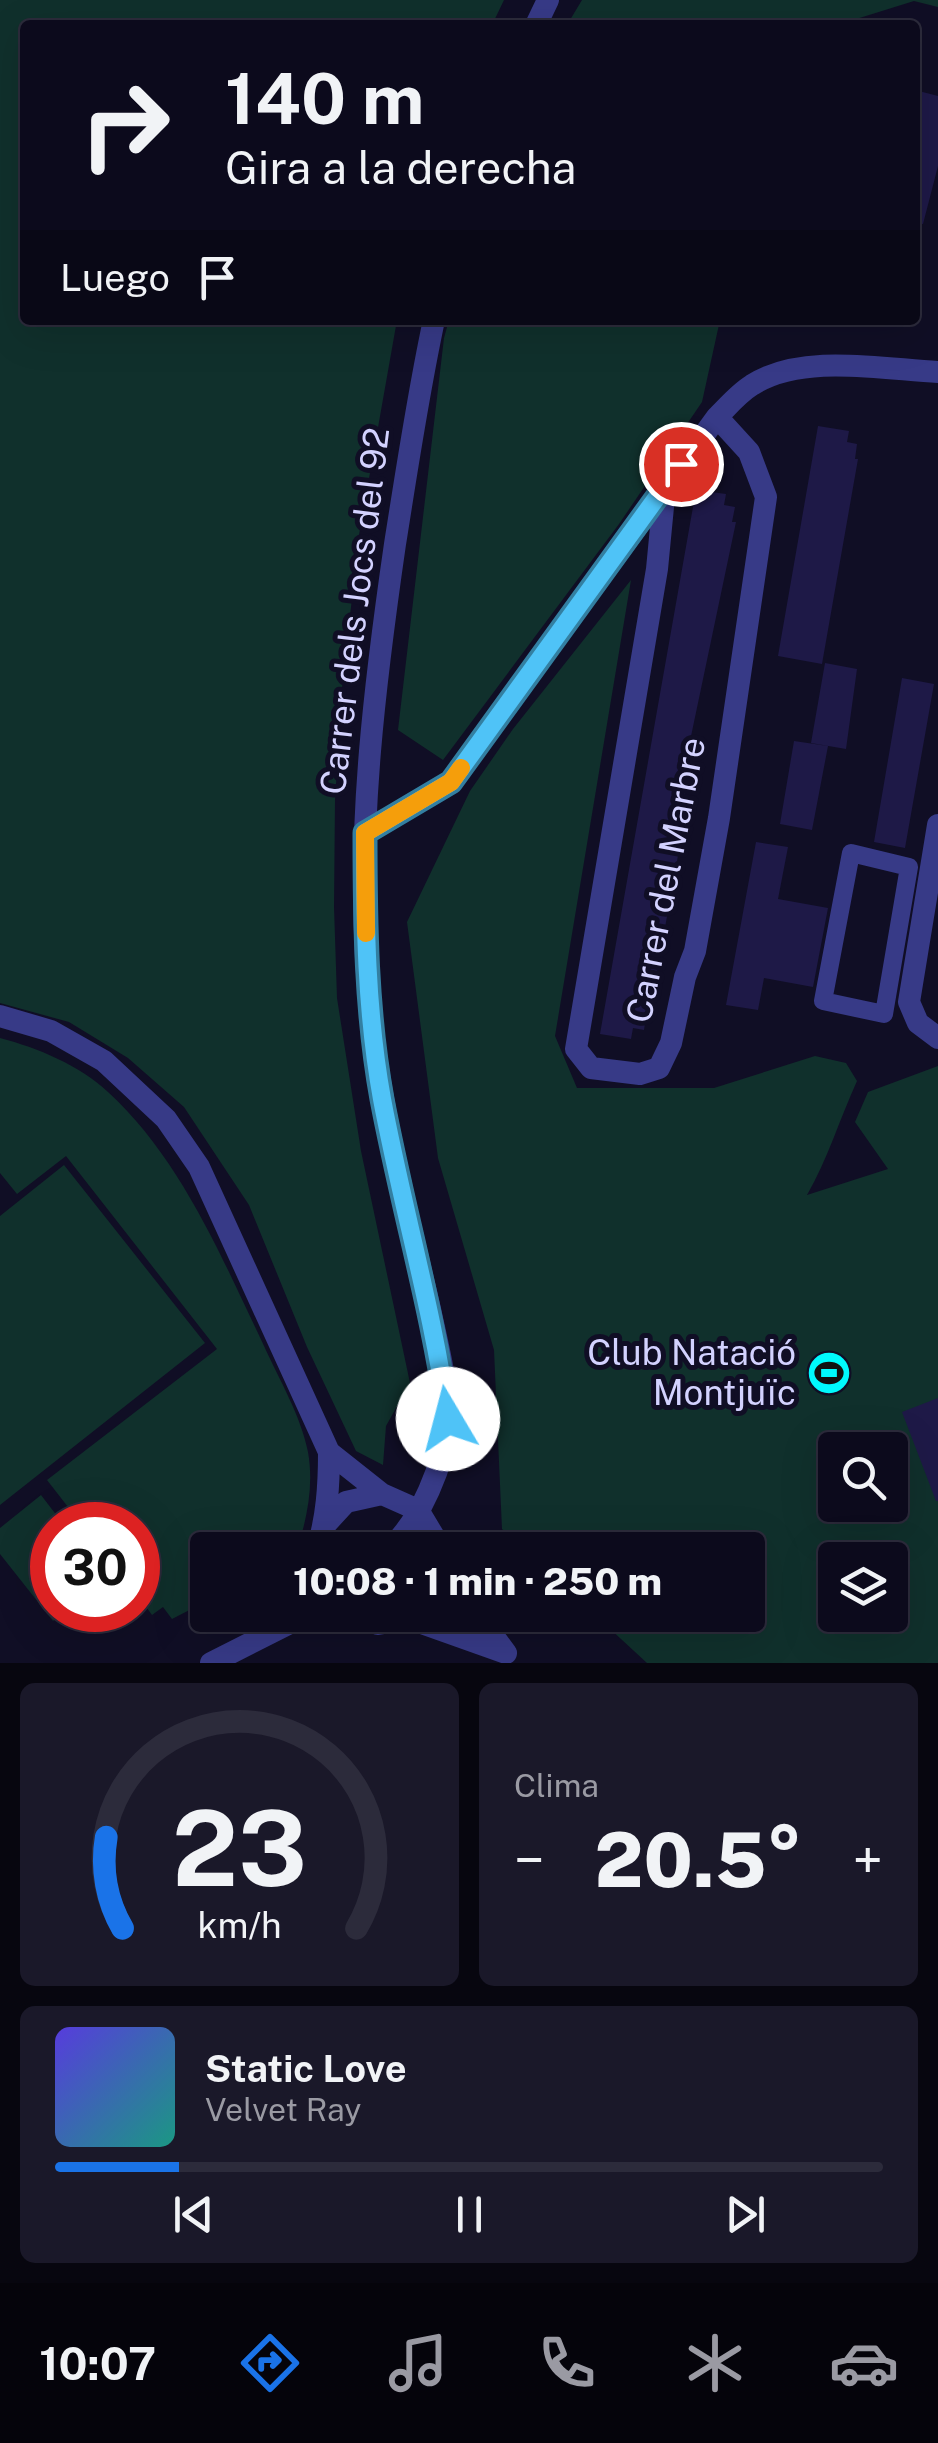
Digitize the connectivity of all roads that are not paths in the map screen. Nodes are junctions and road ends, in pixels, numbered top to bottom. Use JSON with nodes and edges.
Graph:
{"nodes":[{"id":1,"x":433,"y":325,"type":"edge"},
{"id":2,"x":938,"y":372,"type":"edge"},
{"id":3,"x":717,"y":416,"type":"junction"},
{"id":4,"x":665,"y":486,"type":"junction"},
{"id":5,"x":938,"y":824,"type":"edge"},
{"id":6,"x":365,"y":833,"type":"junction"},
{"id":7,"x":935,"y":859,"type":"edge"},
{"id":8,"x":884,"y":1014,"type":"joint"},
{"id":9,"x":0,"y":1016,"type":"edge"},
{"id":10,"x":938,"y":1038,"type":"edge"},
{"id":11,"x":329,"y":1452,"type":"junction"},
{"id":12,"x":382,"y":1494,"type":"junction"},
{"id":13,"x":418,"y":1510,"type":"junction"},
{"id":14,"x":324,"y":1526,"type":"junction"},
{"id":15,"x":322,"y":1532,"type":"edge"},
{"id":16,"x":402,"y":1532,"type":"edge"},
{"id":17,"x":431,"y":1532,"type":"edge"},
{"id":18,"x":273,"y":1632,"type":"edge"},
{"id":19,"x":448,"y":1632,"type":"edge"},
{"id":20,"x":491,"y":1632,"type":"edge"},
{"id":21,"x":511,"y":1658,"type":"edge"},
{"id":22,"x":212,"y":1663,"type":"edge"}],
"edges":[{"from":1,"to":6,"type":"street","name":"Carrer dels Jocs del 92"},
{"from":2,"to":3,"type":"street"},
{"from":3,"to":4,"type":"street"},
{"from":3,"to":4,"type":"street","name":"Carrer del Marbre"},
{"from":4,"to":6,"type":"street"},
{"from":5,"to":7,"type":"street"},
{"from":6,"to":13,"type":"street","name":"Carrer dels Jocs del 92"},
{"from":7,"to":10,"type":"street"},
{"from":8,"to":8,"type":"street"},
{"from":9,"to":11,"type":"street"},
{"from":11,"to":12,"type":"street"},
{"from":11,"to":14,"type":"street"},
{"from":12,"to":13,"type":"street"},
{"from":12,"to":14,"type":"street"},
{"from":13,"to":16,"type":"street","name":"Carrer dels Jocs del 92"},
{"from":13,"to":17,"type":"street"},
{"from":14,"to":15,"type":"street"},
{"from":18,"to":22,"type":"street"},
{"from":19,"to":21,"type":"street"},
{"from":20,"to":21,"type":"street"}]}
